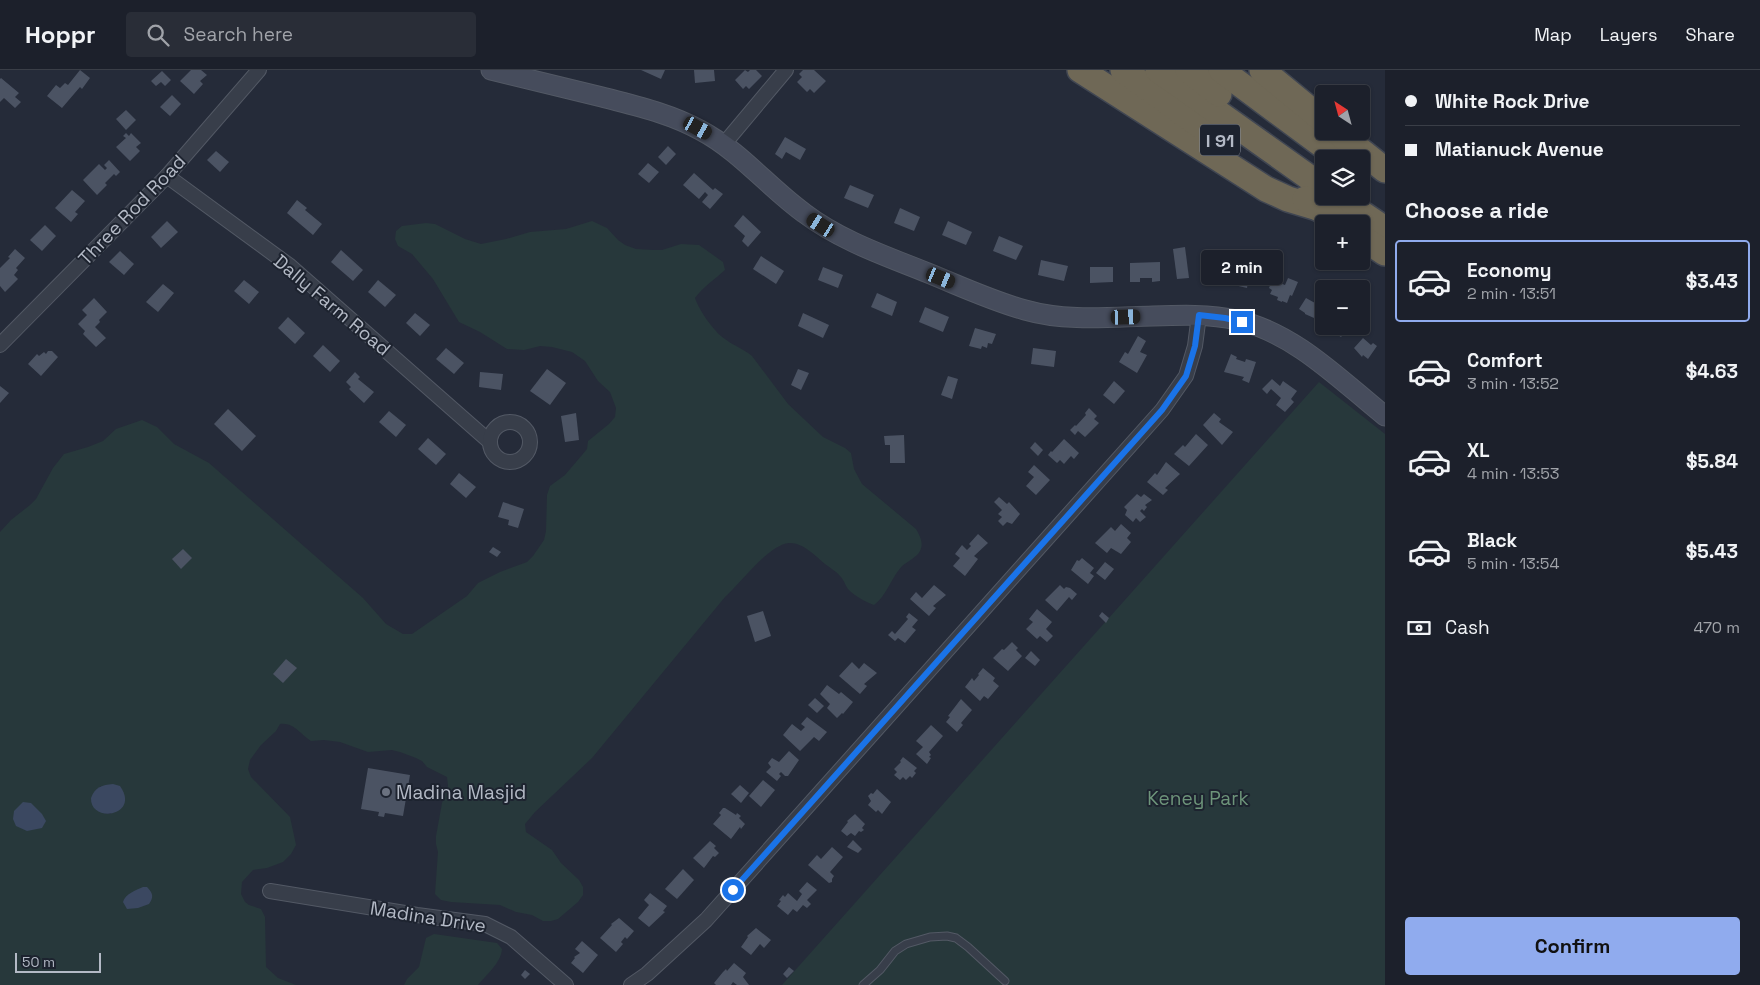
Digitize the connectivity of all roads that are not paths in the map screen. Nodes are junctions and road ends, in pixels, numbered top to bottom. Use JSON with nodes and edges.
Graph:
{"nodes":[{"id":1,"x":259,"y":70,"type":"edge"},
{"id":2,"x":491,"y":70,"type":"edge"},
{"id":3,"x":786,"y":70,"type":"edge"},
{"id":4,"x":1080,"y":70,"type":"edge"},
{"id":5,"x":1123,"y":70,"type":"edge"},
{"id":6,"x":1158,"y":70,"type":"edge"},
{"id":7,"x":1188,"y":70,"type":"edge"},
{"id":8,"x":1221,"y":70,"type":"edge"},
{"id":9,"x":1262,"y":70,"type":"edge"},
{"id":10,"x":1315,"y":114,"type":"edge"},
{"id":11,"x":1347,"y":140,"type":"edge"},
{"id":12,"x":724,"y":144,"type":"junction"},
{"id":13,"x":1329,"y":150,"type":"edge"},
{"id":14,"x":1315,"y":164,"type":"edge"},
{"id":15,"x":1385,"y":170,"type":"edge"},
{"id":16,"x":167,"y":176,"type":"junction"},
{"id":17,"x":1370,"y":179,"type":"edge"},
{"id":18,"x":1385,"y":189,"type":"edge"},
{"id":19,"x":1315,"y":190,"type":"edge"},
{"id":20,"x":1315,"y":192,"type":"edge"},
{"id":21,"x":1315,"y":199,"type":"edge"},
{"id":22,"x":1370,"y":203,"type":"edge"},
{"id":23,"x":1339,"y":205,"type":"edge"},
{"id":24,"x":1385,"y":214,"type":"edge"},
{"id":25,"x":1385,"y":229,"type":"edge"},
{"id":26,"x":1370,"y":243,"type":"edge"},
{"id":27,"x":1385,"y":253,"type":"edge"},
{"id":28,"x":1199,"y":315,"type":"junction"},
{"id":29,"x":0,"y":345,"type":"edge"},
{"id":30,"x":1385,"y":416,"type":"edge"},
{"id":31,"x":490,"y":442,"type":"dead end"},
{"id":32,"x":270,"y":891,"type":"dead end"},
{"id":33,"x":1005,"y":981,"type":"dead end"},
{"id":34,"x":566,"y":985,"type":"edge"},
{"id":35,"x":632,"y":985,"type":"edge"},
{"id":36,"x":863,"y":985,"type":"edge"}],
"edges":[{"from":1,"to":16,"type":"street","name":"Three Rod Road"},
{"from":2,"to":12,"type":"street"},
{"from":3,"to":12,"type":"street"},
{"from":4,"to":21,"type":"highway"},
{"from":5,"to":20,"type":"highway","number":"I 91"},
{"from":6,"to":19,"type":"highway"},
{"from":7,"to":14,"type":"highway"},
{"from":8,"to":13,"type":"highway"},
{"from":9,"to":10,"type":"highway"},
{"from":11,"to":15,"type":"highway"},
{"from":12,"to":28,"type":"street"},
{"from":16,"to":29,"type":"street","name":"Three Rod Road"},
{"from":16,"to":31,"type":"street","name":"Dally Farm Road"},
{"from":17,"to":18,"type":"highway"},
{"from":22,"to":24,"type":"highway"},
{"from":23,"to":25,"type":"highway"},
{"from":26,"to":27,"type":"highway"},
{"from":28,"to":30,"type":"street"},
{"from":28,"to":35,"type":"street"},
{"from":32,"to":34,"type":"street","name":"Madina Drive"},
{"from":33,"to":36,"type":"lane"}]}
